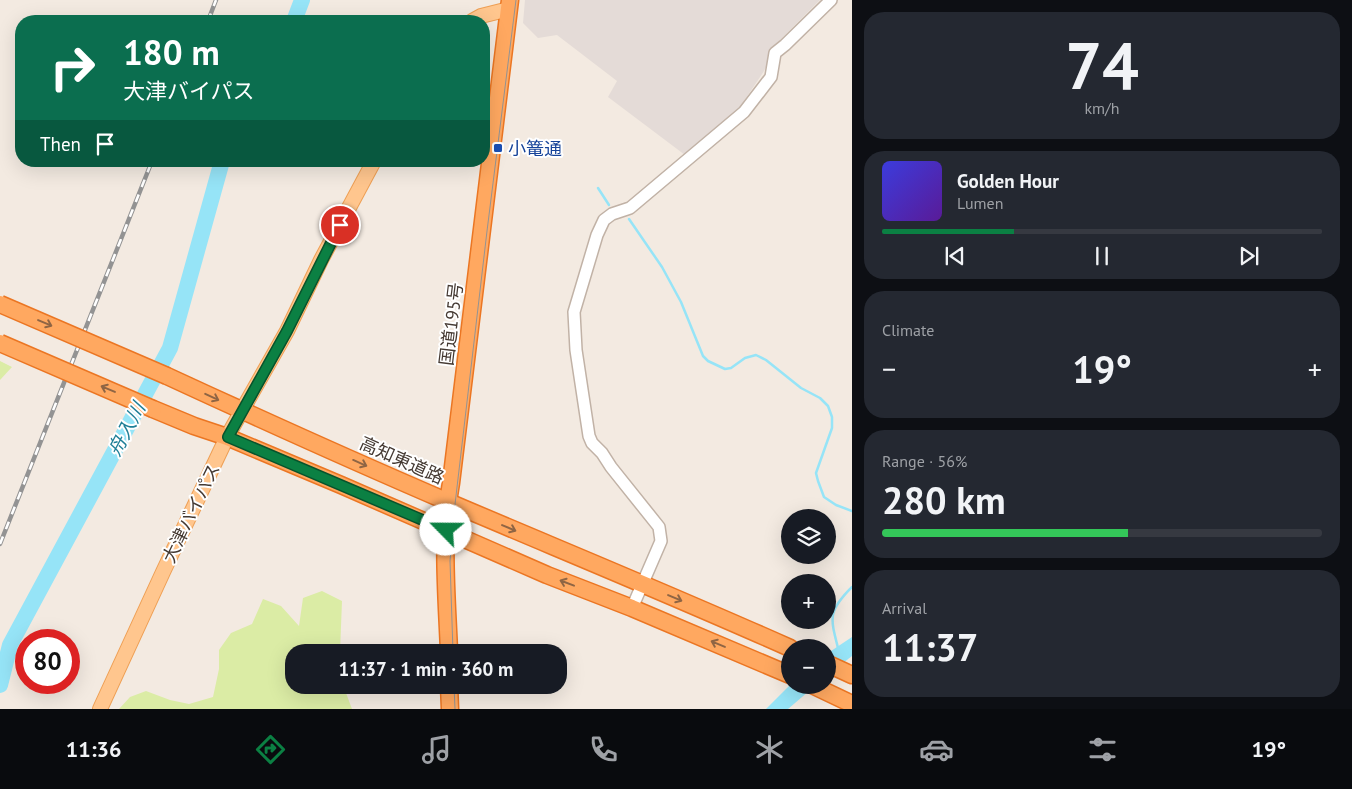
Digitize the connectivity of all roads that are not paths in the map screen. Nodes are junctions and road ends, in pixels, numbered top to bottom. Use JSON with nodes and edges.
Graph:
{"nodes":[{"id":1,"x":831,"y":0,"type":"edge"},
{"id":2,"x":509,"y":4,"type":"edge"},
{"id":3,"x":483,"y":15,"type":"edge"},
{"id":4,"x":490,"y":165,"type":"edge"},
{"id":5,"x":371,"y":167,"type":"edge"},
{"id":6,"x":490,"y":167,"type":"edge"},
{"id":7,"x":0,"y":304,"type":"edge"},
{"id":8,"x":0,"y":343,"type":"edge"},
{"id":9,"x":242,"y":411,"type":"junction"},
{"id":10,"x":228,"y":437,"type":"junction"},
{"id":11,"x":448,"y":502,"type":"junction"},
{"id":12,"x":446,"y":530,"type":"junction"},
{"id":13,"x":642,"y":583,"type":"junction"},
{"id":14,"x":632,"y":608,"type":"junction"},
{"id":15,"x":781,"y":643,"type":"edge"},
{"id":16,"x":449,"y":644,"type":"edge"},
{"id":17,"x":836,"y":668,"type":"edge"},
{"id":18,"x":781,"y":671,"type":"edge"},
{"id":19,"x":849,"y":674,"type":"edge"},
{"id":20,"x":450,"y":694,"type":"edge"},
{"id":21,"x":831,"y":694,"type":"edge"},
{"id":22,"x":852,"y":704,"type":"edge"},
{"id":23,"x":100,"y":709,"type":"edge"},
{"id":24,"x":450,"y":709,"type":"edge"}],
"edges":[{"from":1,"to":13,"type":"street"},
{"from":2,"to":3,"type":"main road"},
{"from":2,"to":4,"type":"highway","name":"国道195号"},
{"from":5,"to":9,"type":"main road","name":"大津バイパス"},
{"from":6,"to":11,"type":"highway","name":"国道195号"},
{"from":7,"to":9,"type":"highway","name":"高知東道路","one_way":true,"bridge":true},
{"from":10,"to":8,"type":"highway","one_way":true,"bridge":true},
{"from":9,"to":10,"type":"main road","name":"大津バイパス"},
{"from":9,"to":11,"type":"highway","name":"高知東道路","one_way":true},
{"from":10,"to":12,"type":"highway"},
{"from":10,"to":23,"type":"main road","name":"大津バイパス"},
{"from":11,"to":12,"type":"highway","name":"国道195号"},
{"from":11,"to":13,"type":"highway","name":"高知東道路","one_way":true},
{"from":14,"to":12,"type":"highway","one_way":true},
{"from":12,"to":16,"type":"highway","name":"国道195号"},
{"from":13,"to":14,"type":"street"},
{"from":13,"to":15,"type":"highway","name":"高知東道路","one_way":true},
{"from":18,"to":14,"type":"highway","one_way":true},
{"from":17,"to":19,"type":"highway"},
{"from":20,"to":24,"type":"highway"},
{"from":21,"to":22,"type":"highway"}]}
